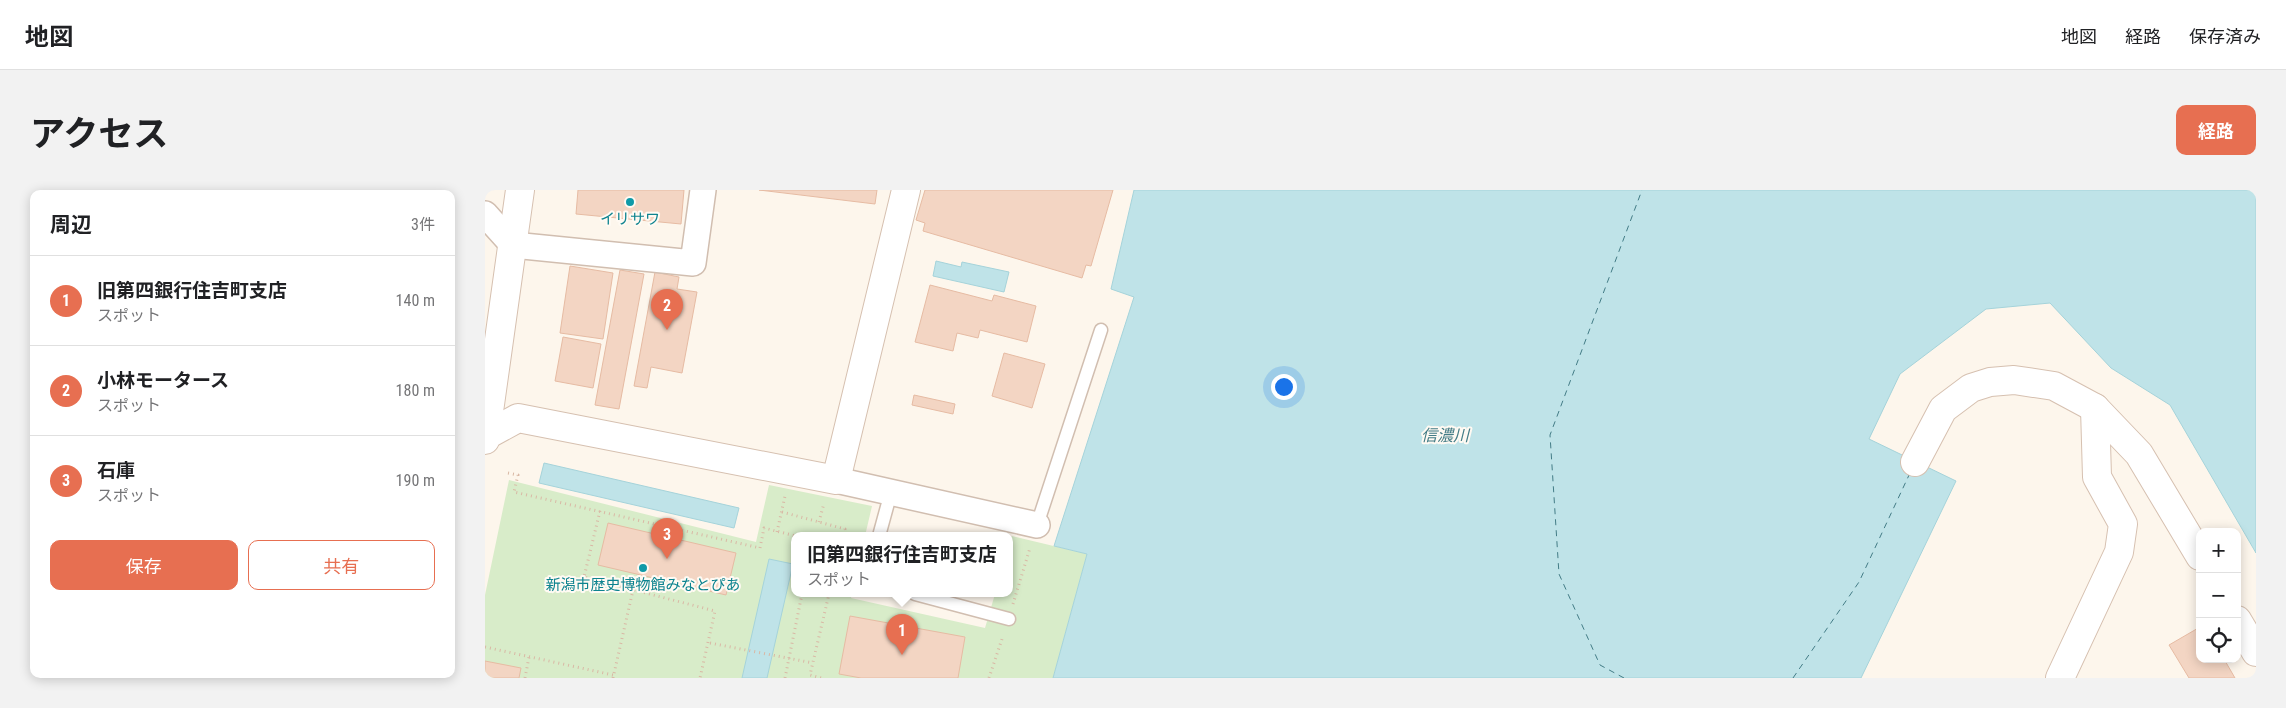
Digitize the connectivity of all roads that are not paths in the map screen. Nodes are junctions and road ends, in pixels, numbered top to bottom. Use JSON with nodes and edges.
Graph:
{"nodes":[{"id":1,"x":520,"y":190,"type":"edge"},
{"id":2,"x":703,"y":190,"type":"edge"},
{"id":3,"x":905,"y":190,"type":"edge"},
{"id":4,"x":485,"y":214,"type":"edge"},
{"id":5,"x":513,"y":245,"type":"junction"},
{"id":6,"x":1101,"y":330,"type":"dead end"},
{"id":7,"x":2095,"y":408,"type":"junction"},
{"id":8,"x":485,"y":437,"type":"edge"},
{"id":9,"x":1915,"y":462,"type":"dead end"},
{"id":10,"x":834,"y":492,"type":"junction"},
{"id":11,"x":891,"y":492,"type":"junction"},
{"id":12,"x":1037,"y":525,"type":"joint"},
{"id":13,"x":880,"y":532,"type":"edge"},
{"id":14,"x":2196,"y":549,"type":"edge"},
{"id":15,"x":926,"y":597,"type":"edge"},
{"id":16,"x":1009,"y":619,"type":"dead end"},
{"id":17,"x":2241,"y":627,"type":"edge"},
{"id":18,"x":2256,"y":652,"type":"edge"},
{"id":19,"x":2060,"y":678,"type":"edge"}],
"edges":[{"from":1,"to":5,"type":"street"},
{"from":2,"to":5,"type":"street"},
{"from":3,"to":10,"type":"street"},
{"from":4,"to":5,"type":"street"},
{"from":5,"to":8,"type":"street"},
{"from":6,"to":12,"type":"lane"},
{"from":7,"to":9,"type":"street"},
{"from":7,"to":14,"type":"street"},
{"from":7,"to":19,"type":"street"},
{"from":8,"to":10,"type":"street"},
{"from":10,"to":11,"type":"street"},
{"from":11,"to":12,"type":"street"},
{"from":11,"to":13,"type":"lane"},
{"from":15,"to":16,"type":"lane"},
{"from":17,"to":18,"type":"street"}]}
